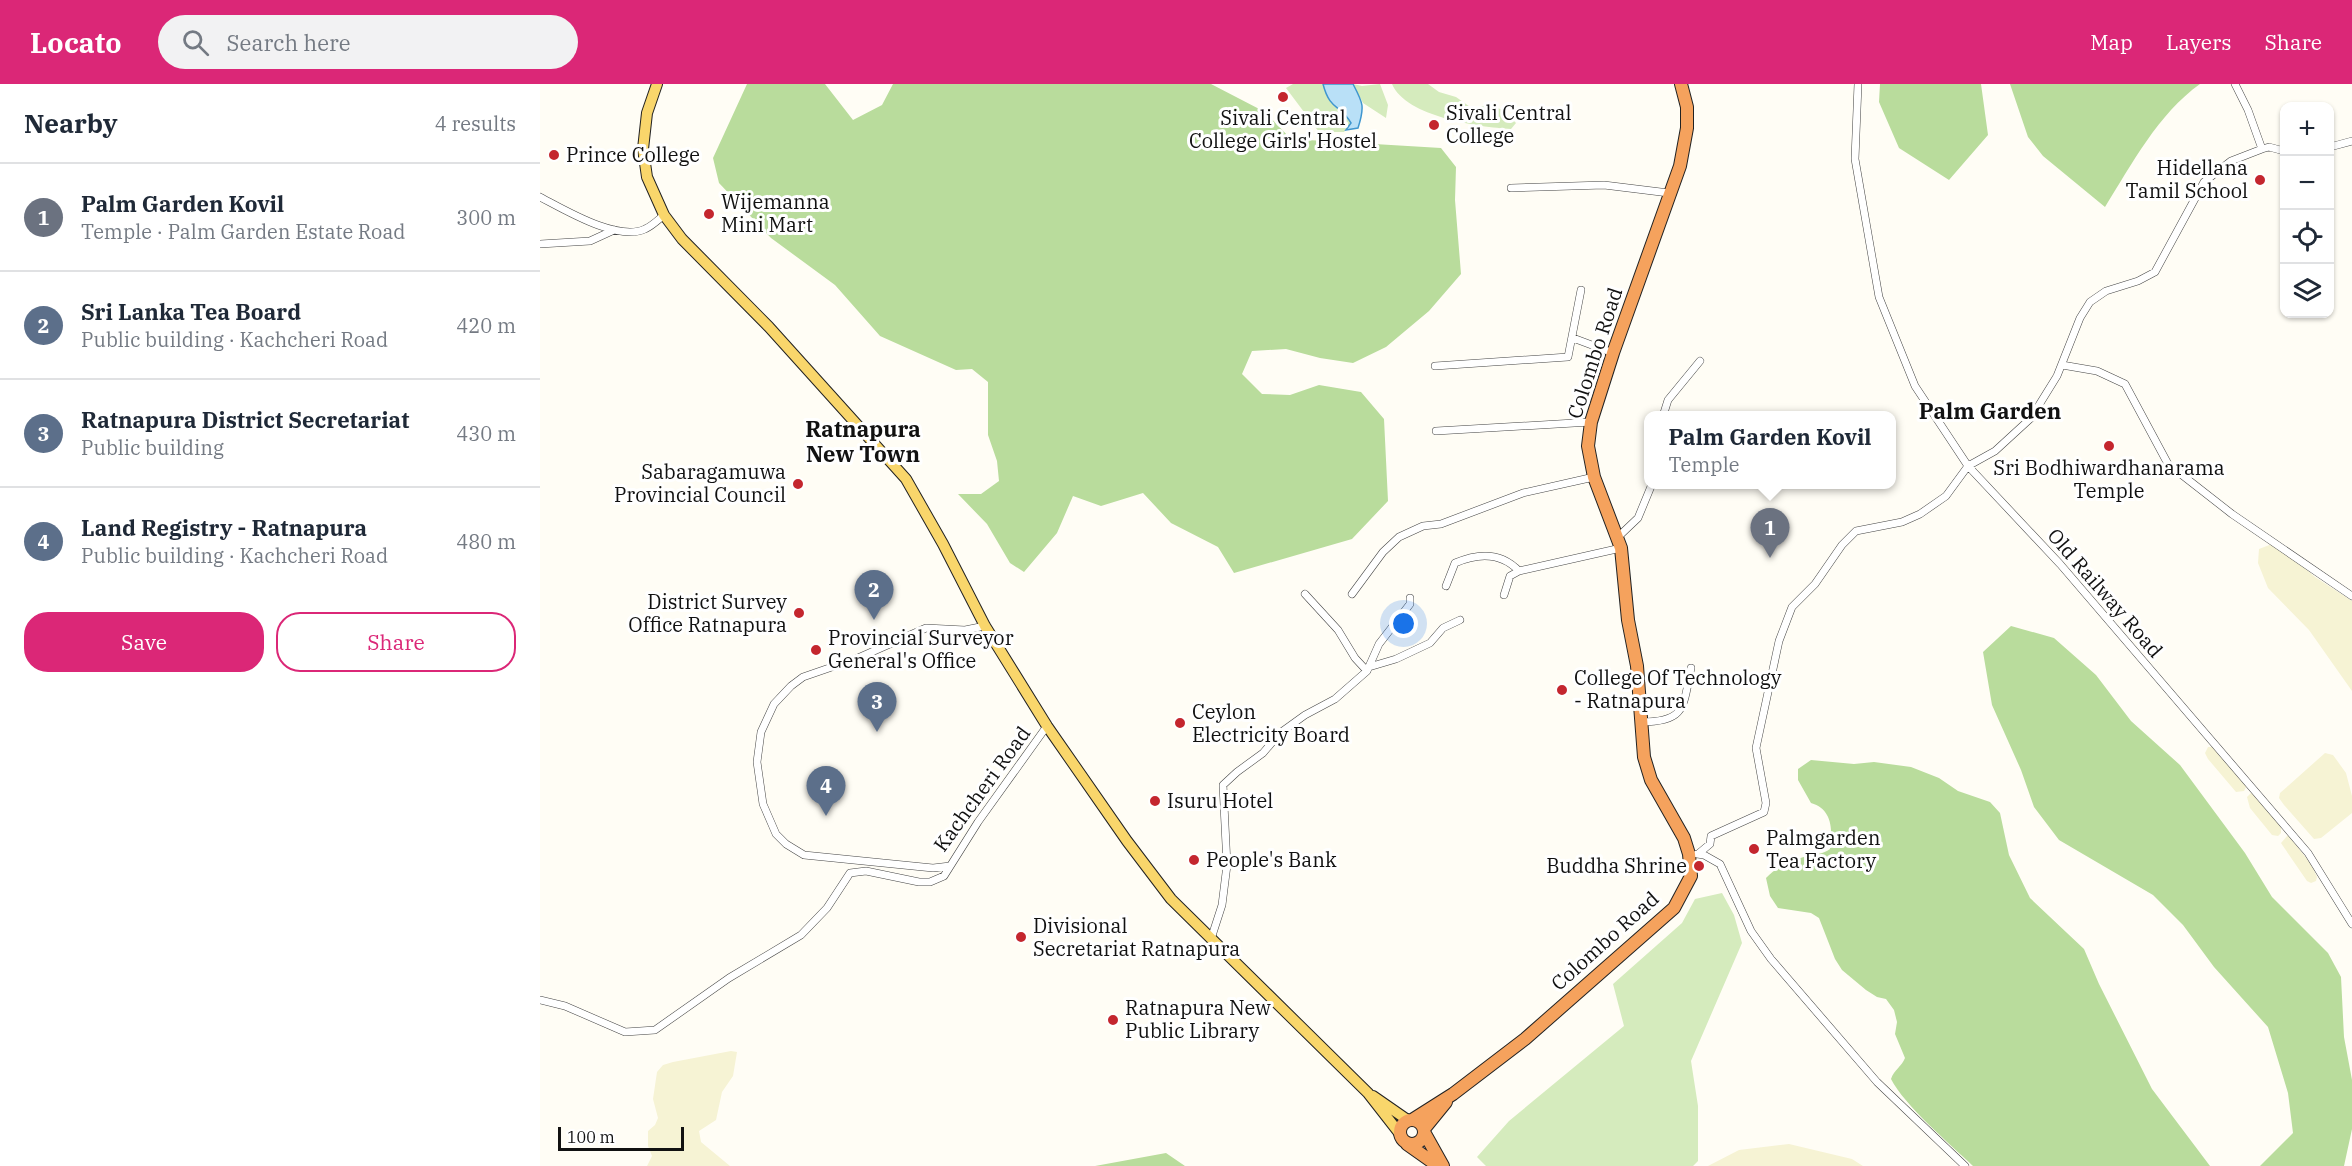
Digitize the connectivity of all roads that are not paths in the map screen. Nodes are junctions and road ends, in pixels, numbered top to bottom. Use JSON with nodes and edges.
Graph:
{"nodes":[{"id":1,"x":657,"y":84,"type":"edge"},
{"id":2,"x":1681,"y":84,"type":"edge"},
{"id":3,"x":1858,"y":84,"type":"edge"},
{"id":4,"x":2235,"y":84,"type":"edge"},
{"id":5,"x":2352,"y":141,"type":"edge"},
{"id":6,"x":2334,"y":146,"type":"edge"},
{"id":7,"x":2262,"y":149,"type":"junction"},
{"id":8,"x":2280,"y":150,"type":"edge"},
{"id":9,"x":1511,"y":188,"type":"dead end"},
{"id":10,"x":1669,"y":193,"type":"junction"},
{"id":11,"x":540,"y":197,"type":"edge"},
{"id":12,"x":664,"y":215,"type":"junction"},
{"id":13,"x":614,"y":230,"type":"junction"},
{"id":14,"x":540,"y":244,"type":"edge"},
{"id":15,"x":1581,"y":290,"type":"dead end"},
{"id":16,"x":1573,"y":339,"type":"junction"},
{"id":17,"x":1613,"y":353,"type":"junction"},
{"id":18,"x":1700,"y":361,"type":"dead end"},
{"id":19,"x":2062,"y":365,"type":"junction"},
{"id":20,"x":1435,"y":366,"type":"dead end"},
{"id":21,"x":1665,"y":411,"type":"edge"},
{"id":22,"x":1591,"y":422,"type":"junction"},
{"id":23,"x":1436,"y":431,"type":"dead end"},
{"id":24,"x":1968,"y":466,"type":"junction"},
{"id":25,"x":1594,"y":477,"type":"junction"},
{"id":26,"x":1650,"y":489,"type":"edge"},
{"id":27,"x":1619,"y":542,"type":"junction"},
{"id":28,"x":1519,"y":571,"type":"junction"},
{"id":29,"x":1446,"y":586,"type":"dead end"},
{"id":30,"x":1305,"y":594,"type":"dead end"},
{"id":31,"x":1352,"y":594,"type":"dead end"},
{"id":32,"x":1504,"y":595,"type":"dead end"},
{"id":33,"x":2352,"y":596,"type":"edge"},
{"id":34,"x":1410,"y":598,"type":"dead end"},
{"id":35,"x":1460,"y":621,"type":"dead end"},
{"id":36,"x":984,"y":626,"type":"junction"},
{"id":37,"x":1691,"y":668,"type":"dead end"},
{"id":38,"x":1368,"y":669,"type":"junction"},
{"id":39,"x":1641,"y":722,"type":"junction"},
{"id":40,"x":1047,"y":726,"type":"junction"},
{"id":41,"x":1694,"y":854,"type":"junction"},
{"id":42,"x":950,"y":866,"type":"junction"},
{"id":43,"x":2352,"y":924,"type":"edge"},
{"id":44,"x":1211,"y":939,"type":"junction"},
{"id":45,"x":540,"y":1000,"type":"edge"},
{"id":46,"x":1368,"y":1093,"type":"junction"},
{"id":47,"x":1453,"y":1094,"type":"junction"},
{"id":48,"x":1410,"y":1120,"type":"junction"},
{"id":49,"x":1424,"y":1131,"type":"junction"},
{"id":50,"x":1403,"y":1139,"type":"junction"},
{"id":51,"x":1438,"y":1166,"type":"edge"},
{"id":52,"x":1443,"y":1166,"type":"edge"},
{"id":53,"x":1965,"y":1166,"type":"edge"}],
"edges":[{"from":1,"to":12,"type":"main road"},
{"from":2,"to":10,"type":"highway","name":"Colombo Road"},
{"from":3,"to":24,"type":"street","name":"Old Railway Road"},
{"from":4,"to":7,"type":"street"},
{"from":5,"to":6,"type":"street"},
{"from":7,"to":8,"type":"street"},
{"from":7,"to":19,"type":"street"},
{"from":9,"to":10,"type":"street"},
{"from":10,"to":17,"type":"highway","name":"Colombo Road"},
{"from":11,"to":13,"type":"street"},
{"from":12,"to":13,"type":"street"},
{"from":12,"to":36,"type":"main road"},
{"from":13,"to":14,"type":"street"},
{"from":15,"to":16,"type":"street"},
{"from":16,"to":17,"type":"street"},
{"from":16,"to":20,"type":"street"},
{"from":17,"to":22,"type":"highway","name":"Colombo Road"},
{"from":18,"to":21,"type":"street"},
{"from":19,"to":24,"type":"street"},
{"from":19,"to":33,"type":"street"},
{"from":22,"to":23,"type":"street"},
{"from":22,"to":25,"type":"highway","name":"Colombo Road"},
{"from":24,"to":41,"type":"street"},
{"from":24,"to":43,"type":"street","name":"Old Railway Road"},
{"from":25,"to":27,"type":"highway","name":"Colombo Road"},
{"from":25,"to":31,"type":"street"},
{"from":26,"to":27,"type":"street"},
{"from":27,"to":28,"type":"street"},
{"from":27,"to":39,"type":"highway","name":"Colombo Road"},
{"from":28,"to":29,"type":"street"},
{"from":28,"to":32,"type":"street"},
{"from":30,"to":38,"type":"street"},
{"from":34,"to":38,"type":"street"},
{"from":35,"to":38,"type":"street"},
{"from":36,"to":40,"type":"main road"},
{"from":36,"to":42,"type":"street","name":"Kachcheri Road"},
{"from":37,"to":39,"type":"street"},
{"from":38,"to":44,"type":"street"},
{"from":39,"to":41,"type":"highway","name":"Colombo Road"},
{"from":40,"to":42,"type":"street","name":"Kachcheri Road"},
{"from":40,"to":44,"type":"main road"},
{"from":41,"to":47,"type":"highway","name":"Colombo Road"},
{"from":41,"to":53,"type":"street"},
{"from":42,"to":45,"type":"street"},
{"from":44,"to":46,"type":"main road"},
{"from":46,"to":48,"type":"main road"},
{"from":46,"to":50,"type":"main road"},
{"from":47,"to":48,"type":"highway","name":"Colombo Road"},
{"from":47,"to":49,"type":"highway","name":"Colombo Road"},
{"from":48,"to":49,"type":"highway"},
{"from":48,"to":50,"type":"highway"},
{"from":49,"to":50,"type":"highway"},
{"from":49,"to":52,"type":"highway"},
{"from":50,"to":51,"type":"highway"}]}
